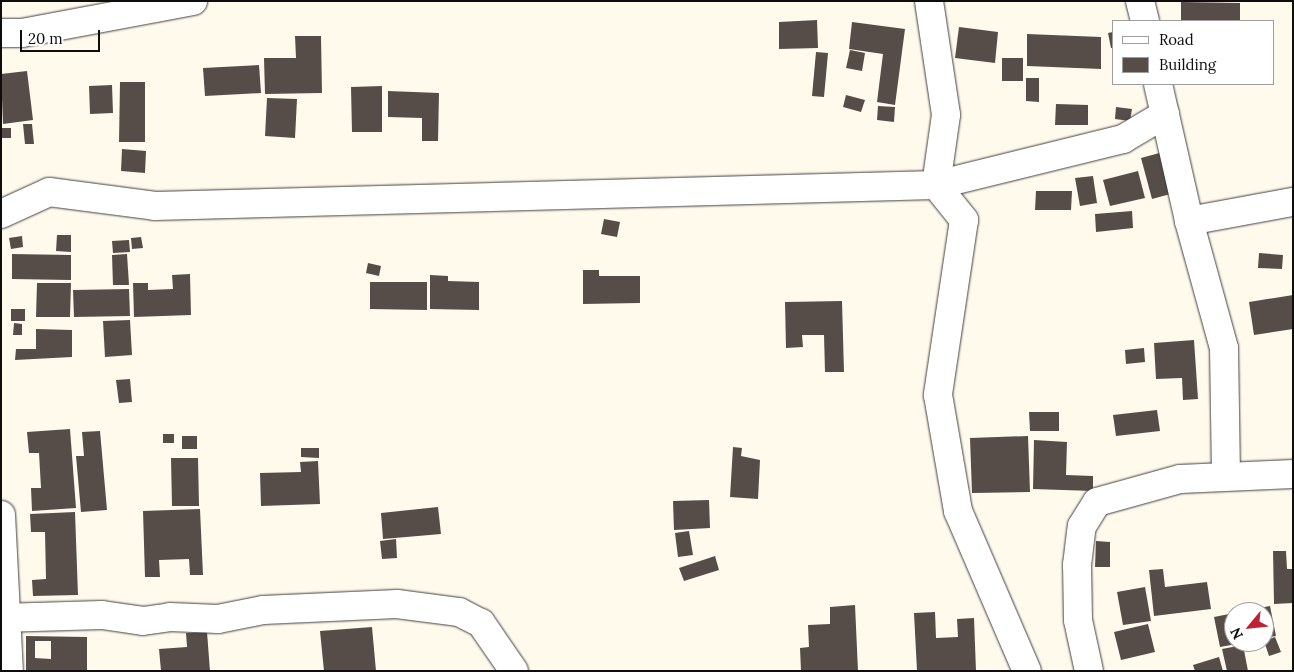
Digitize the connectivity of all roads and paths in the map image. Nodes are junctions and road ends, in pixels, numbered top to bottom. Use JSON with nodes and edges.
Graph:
{"nodes":[{"id":1,"x":193,"y":1,"type":"edge"},
{"id":2,"x":929,"y":1,"type":"edge"},
{"id":3,"x":1140,"y":1,"type":"edge"},
{"id":4,"x":1144,"y":20,"type":"edge"},
{"id":5,"x":1,"y":33,"type":"edge"},
{"id":6,"x":1158,"y":85,"type":"edge"},
{"id":7,"x":1164,"y":114,"type":"junction"},
{"id":8,"x":936,"y":184,"type":"junction"},
{"id":9,"x":1293,"y":202,"type":"edge"},
{"id":10,"x":1,"y":214,"type":"edge"},
{"id":11,"x":1188,"y":221,"type":"junction"},
{"id":12,"x":1226,"y":474,"type":"junction"},
{"id":13,"x":1293,"y":474,"type":"edge"},
{"id":14,"x":1,"y":516,"type":"edge"},
{"id":15,"x":5,"y":618,"type":"edge"},
{"id":16,"x":9,"y":671,"type":"edge"},
{"id":17,"x":514,"y":671,"type":"edge"},
{"id":18,"x":1027,"y":671,"type":"edge"},
{"id":19,"x":1089,"y":671,"type":"edge"}],
"edges":[{"from":1,"to":5,"type":"street"},
{"from":2,"to":8,"type":"street"},
{"from":3,"to":4,"type":"street"},
{"from":6,"to":7,"type":"street"},
{"from":7,"to":8,"type":"street"},
{"from":7,"to":11,"type":"street"},
{"from":8,"to":10,"type":"street"},
{"from":8,"to":18,"type":"street"},
{"from":9,"to":11,"type":"street"},
{"from":11,"to":12,"type":"street"},
{"from":12,"to":13,"type":"street"},
{"from":12,"to":19,"type":"street"},
{"from":14,"to":15,"type":"street"},
{"from":15,"to":16,"type":"street"},
{"from":15,"to":17,"type":"street"}]}
